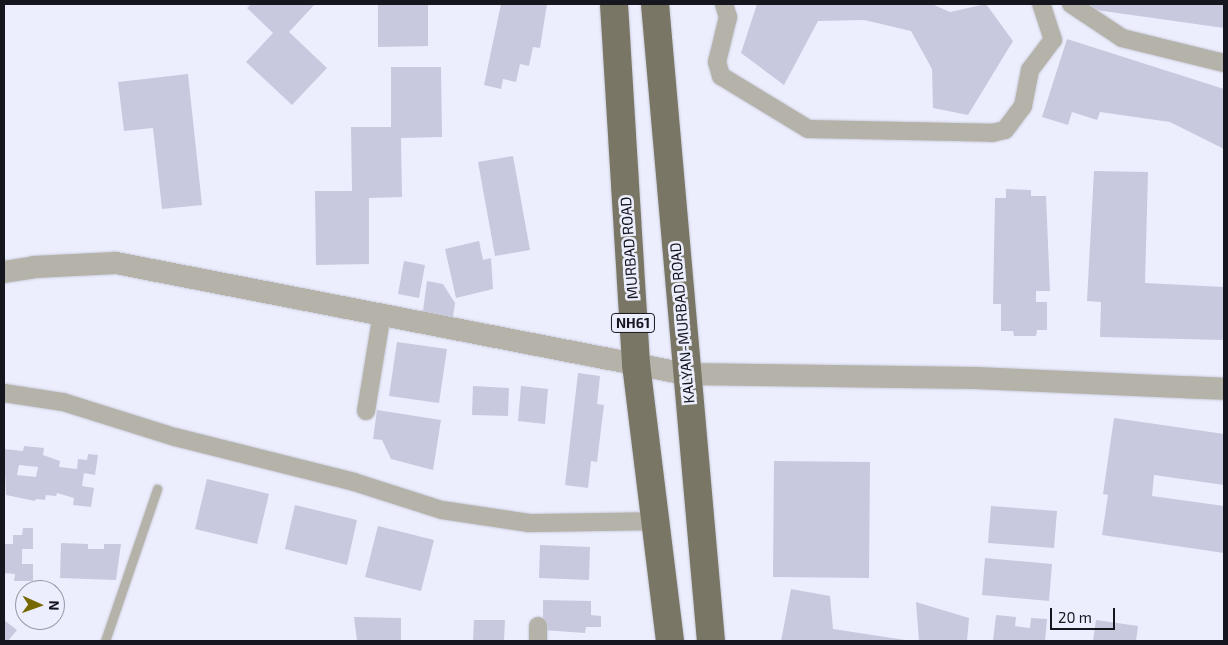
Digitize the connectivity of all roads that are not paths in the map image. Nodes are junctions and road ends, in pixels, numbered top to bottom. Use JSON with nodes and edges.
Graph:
{"nodes":[{"id":1,"x":614,"y":4,"type":"edge"},
{"id":2,"x":655,"y":4,"type":"edge"},
{"id":3,"x":724,"y":4,"type":"edge"},
{"id":4,"x":1041,"y":4,"type":"edge"},
{"id":5,"x":1070,"y":4,"type":"edge"},
{"id":6,"x":1224,"y":63,"type":"edge"},
{"id":7,"x":4,"y":272,"type":"edge"},
{"id":8,"x":382,"y":313,"type":"junction"},
{"id":9,"x":636,"y":364,"type":"junction"},
{"id":10,"x":686,"y":374,"type":"junction"},
{"id":11,"x":1224,"y":389,"type":"edge"},
{"id":12,"x":4,"y":393,"type":"edge"},
{"id":13,"x":366,"y":412,"type":"dead end"},
{"id":14,"x":158,"y":489,"type":"dead end"},
{"id":15,"x":655,"y":521,"type":"junction"},
{"id":16,"x":105,"y":641,"type":"edge"},
{"id":17,"x":670,"y":641,"type":"edge"},
{"id":18,"x":711,"y":641,"type":"edge"}],
"edges":[{"from":1,"to":9,"type":"highway","name":"MURBAD ROAD","number":"NH61"},
{"from":2,"to":10,"type":"highway","name":"KALYAN-MURBAD ROAD"},
{"from":3,"to":4,"type":"street"},
{"from":5,"to":6,"type":"street"},
{"from":7,"to":8,"type":"street"},
{"from":8,"to":9,"type":"street"},
{"from":8,"to":13,"type":"street"},
{"from":9,"to":10,"type":"street"},
{"from":9,"to":15,"type":"highway","name":"MURBAD ROAD","number":"NH61"},
{"from":10,"to":11,"type":"street"},
{"from":10,"to":18,"type":"highway","name":"KALYAN-MURBAD ROAD"},
{"from":12,"to":15,"type":"street"},
{"from":14,"to":16,"type":"lane"},
{"from":15,"to":17,"type":"highway","name":"MURBAD ROAD","number":"NH61"}]}
